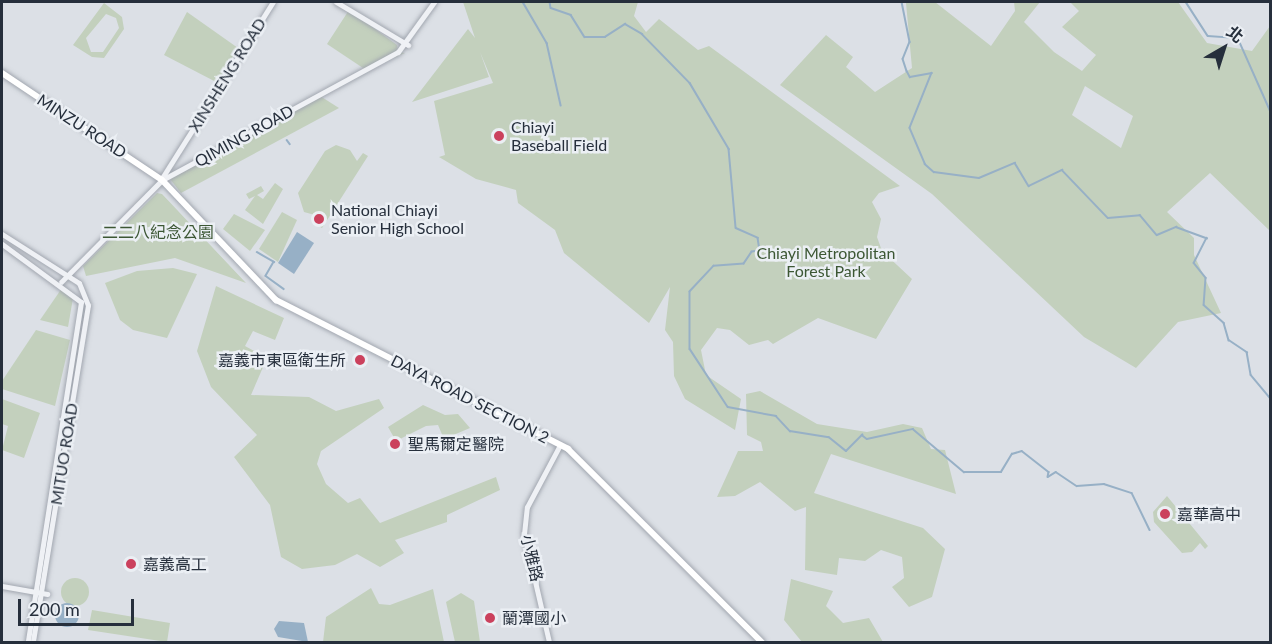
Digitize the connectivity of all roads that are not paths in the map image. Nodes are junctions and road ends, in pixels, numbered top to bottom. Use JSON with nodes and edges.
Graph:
{"nodes":[{"id":1,"x":273,"y":2,"type":"edge"},
{"id":2,"x":336,"y":2,"type":"edge"},
{"id":3,"x":434,"y":2,"type":"edge"},
{"id":4,"x":408,"y":45,"type":"junction"},
{"id":5,"x":2,"y":73,"type":"edge"},
{"id":6,"x":162,"y":180,"type":"junction"},
{"id":7,"x":2,"y":234,"type":"edge"},
{"id":8,"x":2,"y":244,"type":"edge"},
{"id":9,"x":66,"y":276,"type":"junction"},
{"id":10,"x":61,"y":282,"type":"junction"},
{"id":11,"x":560,"y":444,"type":"junction"},
{"id":12,"x":2,"y":586,"type":"edge"},
{"id":13,"x":41,"y":593,"type":"junction"},
{"id":14,"x":28,"y":642,"type":"edge"},
{"id":15,"x":33,"y":642,"type":"edge"},
{"id":16,"x":549,"y":642,"type":"edge"},
{"id":17,"x":762,"y":642,"type":"edge"}],
"edges":[{"from":1,"to":6,"type":"street","name":"XINSHENG ROAD"},
{"from":2,"to":4,"type":"street"},
{"from":3,"to":4,"type":"street"},
{"from":4,"to":6,"type":"street","name":"QIMING ROAD"},
{"from":5,"to":6,"type":"main road","name":"MINZU ROAD"},
{"from":6,"to":9,"type":"street","name":"QIMING ROAD"},
{"from":6,"to":11,"type":"main road","name":"DAYA ROAD SECTION 2"},
{"from":7,"to":9,"type":"street","name":"MITUO ROAD"},
{"from":8,"to":10,"type":"street","name":"MITUO ROAD"},
{"from":9,"to":10,"type":"street","name":"QIMING ROAD"},
{"from":9,"to":13,"type":"street","name":"MITUO ROAD"},
{"from":10,"to":13,"type":"street","name":"MITUO ROAD"},
{"from":11,"to":16,"type":"street","name":"小雅路"},
{"from":11,"to":17,"type":"main road","name":"DAYA ROAD SECTION 2"},
{"from":12,"to":13,"type":"street"},
{"from":13,"to":14,"type":"street","name":"MITUO ROAD"},
{"from":13,"to":15,"type":"street","name":"MITUO ROAD"}]}
